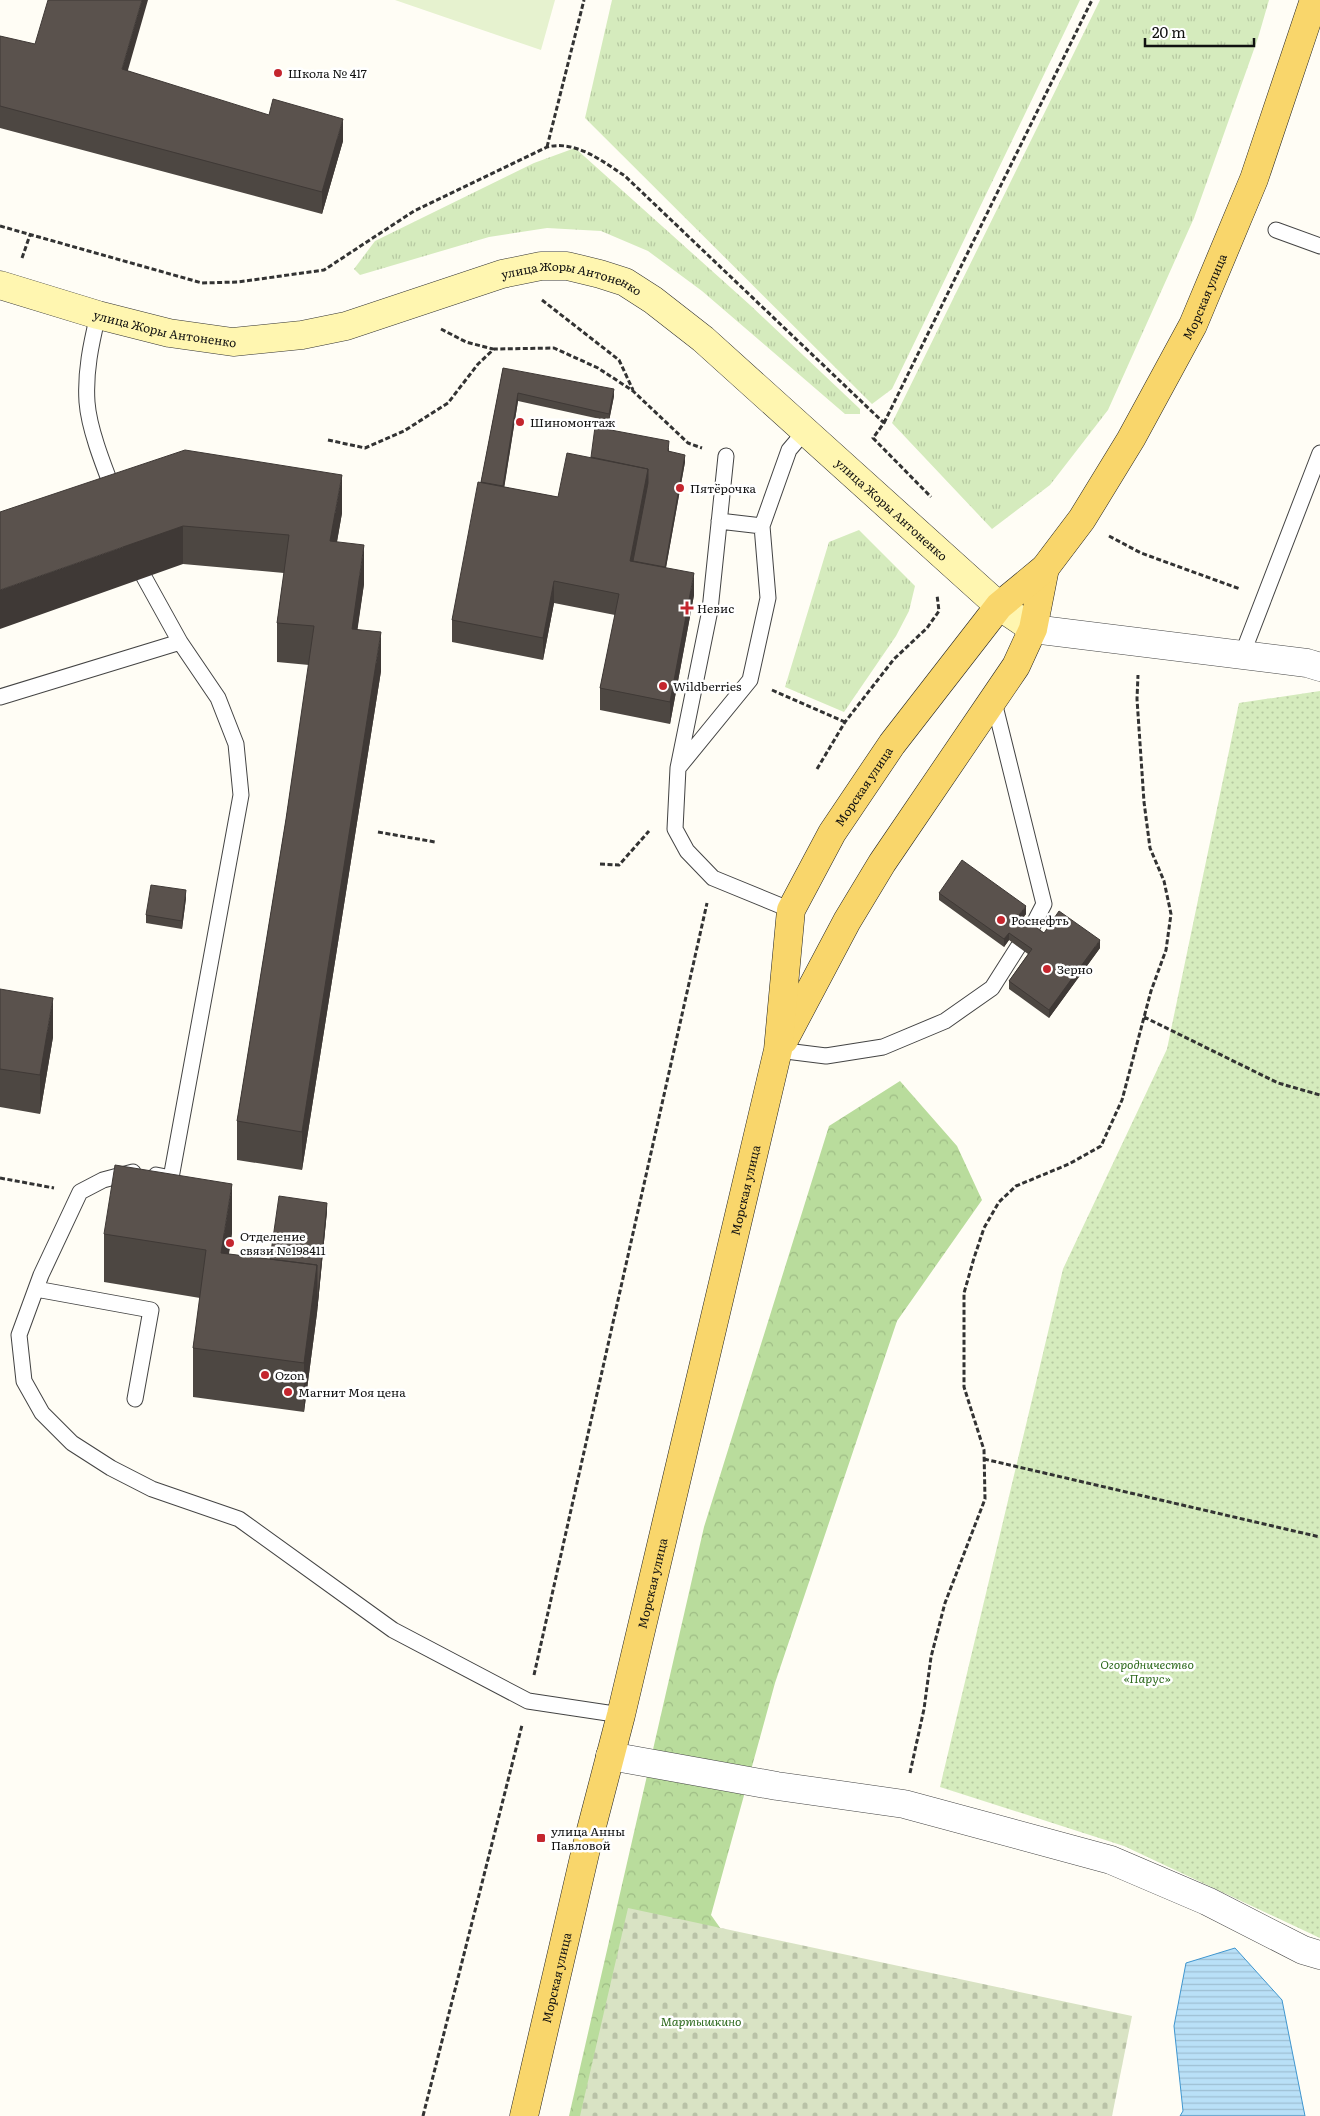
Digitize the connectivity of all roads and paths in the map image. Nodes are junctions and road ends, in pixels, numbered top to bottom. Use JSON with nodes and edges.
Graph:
{"nodes":[{"id":1,"x":584,"y":0,"type":"edge"},
{"id":2,"x":1092,"y":0,"type":"edge"},
{"id":3,"x":1314,"y":0,"type":"edge"},
{"id":4,"x":547,"y":146,"type":"dead end"},
{"id":5,"x":1276,"y":230,"type":"dead end"},
{"id":6,"x":1320,"y":246,"type":"edge"},
{"id":7,"x":0,"y":285,"type":"edge"},
{"id":8,"x":539,"y":297,"type":"dead end"},
{"id":9,"x":98,"y":315,"type":"junction"},
{"id":10,"x":438,"y":326,"type":"dead end"},
{"id":11,"x":494,"y":349,"type":"junction"},
{"id":12,"x":633,"y":391,"type":"junction"},
{"id":13,"x":884,"y":423,"type":"dead end"},
{"id":14,"x":806,"y":430,"type":"junction"},
{"id":15,"x":328,"y":440,"type":"dead end"},
{"id":16,"x":1320,"y":453,"type":"edge"},
{"id":17,"x":726,"y":456,"type":"joint"},
{"id":18,"x":120,"y":510,"type":"edge"},
{"id":19,"x":719,"y":521,"type":"junction"},
{"id":20,"x":762,"y":526,"type":"junction"},
{"id":21,"x":1108,"y":535,"type":"dead end"},
{"id":22,"x":1045,"y":568,"type":"junction"},
{"id":23,"x":144,"y":578,"type":"edge"},
{"id":24,"x":937,"y":592,"type":"dead end"},
{"id":25,"x":1264,"y":597,"type":"junction"},
{"id":26,"x":999,"y":606,"type":"junction"},
{"id":27,"x":1033,"y":629,"type":"junction"},
{"id":28,"x":180,"y":642,"type":"junction"},
{"id":29,"x":1139,"y":642,"type":"junction"},
{"id":30,"x":1242,"y":655,"type":"junction"},
{"id":31,"x":1320,"y":667,"type":"edge"},
{"id":32,"x":750,"y":680,"type":"junction"},
{"id":33,"x":0,"y":697,"type":"edge"},
{"id":34,"x":994,"y":698,"type":"junction"},
{"id":35,"x":845,"y":722,"type":"junction"},
{"id":36,"x":678,"y":768,"type":"junction"},
{"id":37,"x":816,"y":769,"type":"dead end"},
{"id":38,"x":675,"y":802,"type":"junction"},
{"id":39,"x":378,"y":832,"type":"dead end"},
{"id":40,"x":435,"y":842,"type":"dead end"},
{"id":41,"x":600,"y":864,"type":"dead end"},
{"id":42,"x":713,"y":878,"type":"junction"},
{"id":43,"x":791,"y":910,"type":"junction"},
{"id":44,"x":1030,"y":931,"type":"edge"},
{"id":45,"x":1015,"y":951,"type":"dead end"},
{"id":46,"x":1144,"y":1017,"type":"junction"},
{"id":47,"x":778,"y":1050,"type":"junction"},
{"id":48,"x":1320,"y":1095,"type":"edge"},
{"id":49,"x":0,"y":1178,"type":"edge"},
{"id":50,"x":80,"y":1192,"type":"junction"},
{"id":51,"x":36,"y":1289,"type":"junction"},
{"id":52,"x":135,"y":1399,"type":"dead end"},
{"id":53,"x":984,"y":1459,"type":"junction"},
{"id":54,"x":1320,"y":1537,"type":"edge"},
{"id":55,"x":528,"y":1701,"type":"junction"},
{"id":56,"x":621,"y":1715,"type":"junction"},
{"id":57,"x":610,"y":1756,"type":"junction"},
{"id":58,"x":904,"y":1804,"type":"junction"},
{"id":59,"x":1320,"y":1955,"type":"edge"},
{"id":60,"x":423,"y":2116,"type":"edge"},
{"id":61,"x":524,"y":2116,"type":"edge"}],
"edges":[{"from":1,"to":4,"type":"path"},
{"from":2,"to":13,"type":"path"},
{"from":3,"to":22,"type":"main road","name":"Морская улица"},
{"from":5,"to":6,"type":"lane"},
{"from":7,"to":9,"type":"main road","name":"улица Жоры Антоненко"},
{"from":8,"to":12,"type":"path"},
{"from":9,"to":14,"type":"main road","name":"улица Жоры Антоненко"},
{"from":9,"to":18,"type":"lane"},
{"from":10,"to":11,"type":"path"},
{"from":11,"to":12,"type":"path"},
{"from":11,"to":15,"type":"path"},
{"from":12,"to":17,"type":"path"},
{"from":14,"to":20,"type":"lane"},
{"from":14,"to":26,"type":"main road","name":"улица Жоры Антоненко"},
{"from":16,"to":25,"type":"lane"},
{"from":17,"to":19,"type":"lane"},
{"from":19,"to":20,"type":"lane"},
{"from":19,"to":36,"type":"lane"},
{"from":20,"to":32,"type":"lane"},
{"from":21,"to":25,"type":"path"},
{"from":22,"to":26,"type":"main road","name":"Морская улица"},
{"from":22,"to":27,"type":"main road","name":"Морская улица"},
{"from":23,"to":28,"type":"lane"},
{"from":24,"to":35,"type":"path"},
{"from":25,"to":30,"type":"lane"},
{"from":26,"to":27,"type":"main road","name":"улица Жоры Антоненко"},
{"from":26,"to":43,"type":"main road","name":"Морская улица"},
{"from":27,"to":29,"type":"street"},
{"from":27,"to":34,"type":"main road","name":"Морская улица"},
{"from":28,"to":33,"type":"lane"},
{"from":28,"to":50,"type":"lane"},
{"from":29,"to":30,"type":"street"},
{"from":29,"to":46,"type":"path"},
{"from":30,"to":31,"type":"street"},
{"from":32,"to":35,"type":"path"},
{"from":32,"to":36,"type":"lane"},
{"from":34,"to":44,"type":"lane"},
{"from":34,"to":47,"type":"main road","name":"Морская улица"},
{"from":35,"to":37,"type":"path"},
{"from":36,"to":38,"type":"lane"},
{"from":38,"to":41,"type":"path"},
{"from":38,"to":42,"type":"lane"},
{"from":39,"to":40,"type":"path"},
{"from":42,"to":43,"type":"lane"},
{"from":42,"to":55,"type":"path"},
{"from":43,"to":47,"type":"main road","name":"Морская улица"},
{"from":45,"to":47,"type":"lane"},
{"from":46,"to":48,"type":"path"},
{"from":46,"to":53,"type":"path"},
{"from":47,"to":56,"type":"main road","name":"Морская улица"},
{"from":49,"to":50,"type":"path"},
{"from":50,"to":51,"type":"lane"},
{"from":51,"to":52,"type":"lane"},
{"from":51,"to":55,"type":"lane"},
{"from":53,"to":54,"type":"path"},
{"from":53,"to":58,"type":"path"},
{"from":55,"to":56,"type":"lane"},
{"from":55,"to":60,"type":"path"},
{"from":56,"to":57,"type":"main road","name":"Морская улица"},
{"from":57,"to":58,"type":"street"},
{"from":57,"to":61,"type":"main road","name":"Морская улица"},
{"from":58,"to":59,"type":"street"}]}
